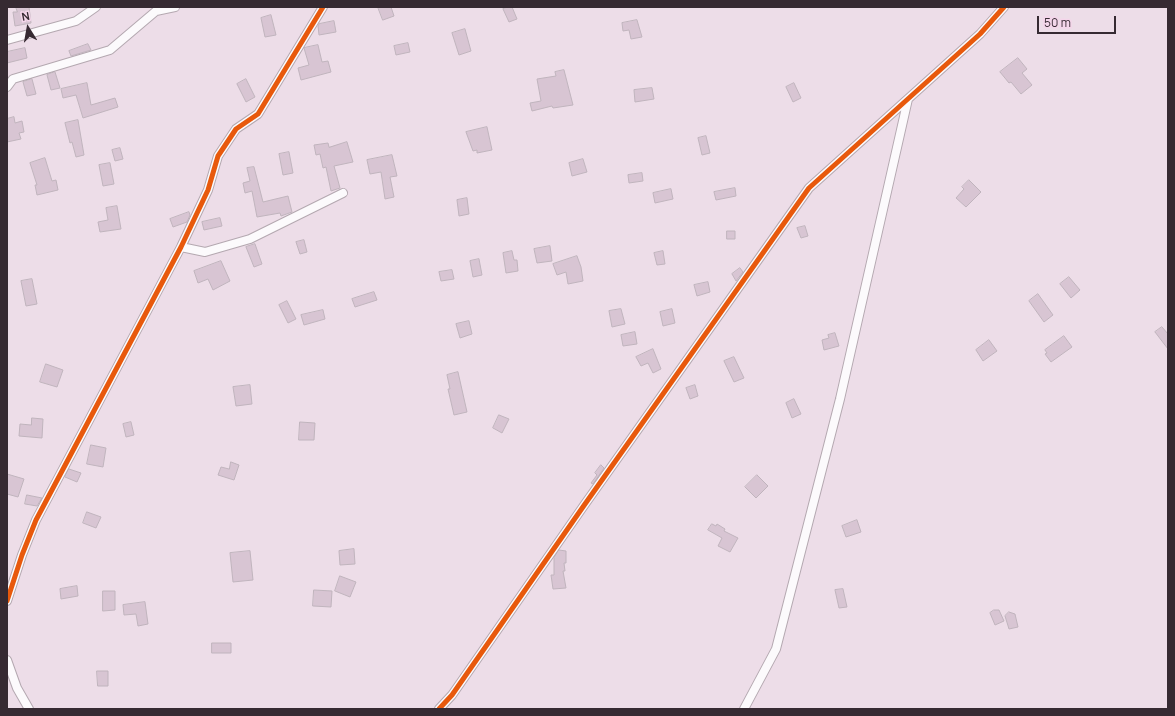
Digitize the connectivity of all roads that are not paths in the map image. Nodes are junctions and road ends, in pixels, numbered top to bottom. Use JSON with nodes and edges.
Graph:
{"nodes":[{"id":1,"x":96,"y":7,"type":"edge"},
{"id":2,"x":175,"y":7,"type":"edge"},
{"id":3,"x":323,"y":7,"type":"edge"},
{"id":4,"x":1004,"y":7,"type":"edge"},
{"id":5,"x":7,"y":40,"type":"edge"},
{"id":6,"x":7,"y":87,"type":"edge"},
{"id":7,"x":908,"y":99,"type":"junction"},
{"id":8,"x":343,"y":193,"type":"dead end"},
{"id":9,"x":181,"y":247,"type":"junction"},
{"id":10,"x":7,"y":601,"type":"edge"},
{"id":11,"x":7,"y":660,"type":"edge"},
{"id":12,"x":29,"y":709,"type":"edge"},
{"id":13,"x":440,"y":709,"type":"edge"},
{"id":14,"x":744,"y":709,"type":"edge"}],
"edges":[{"from":1,"to":5,"type":"street"},
{"from":2,"to":6,"type":"street"},
{"from":3,"to":9,"type":"street"},
{"from":4,"to":7,"type":"street"},
{"from":7,"to":13,"type":"street"},
{"from":7,"to":14,"type":"street"},
{"from":8,"to":9,"type":"street"},
{"from":9,"to":10,"type":"street"},
{"from":11,"to":12,"type":"street"}]}
